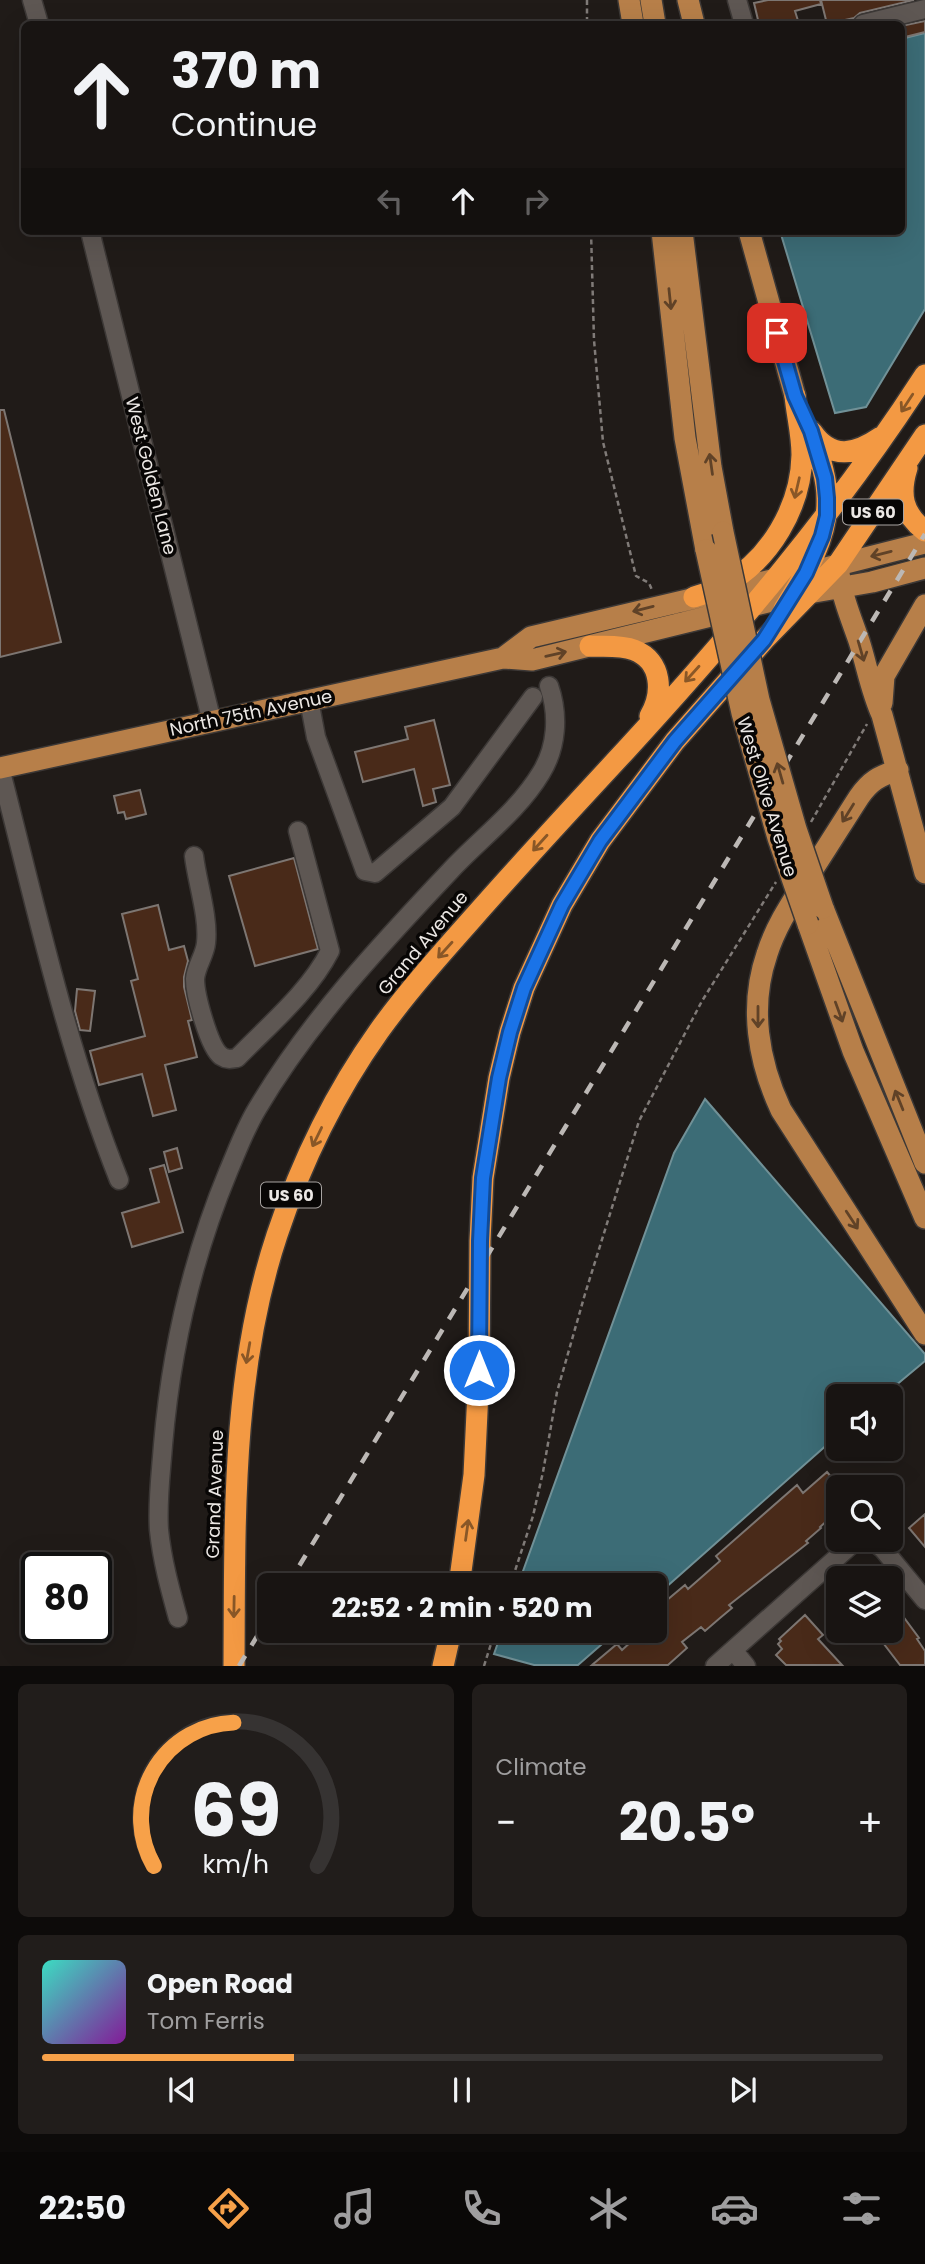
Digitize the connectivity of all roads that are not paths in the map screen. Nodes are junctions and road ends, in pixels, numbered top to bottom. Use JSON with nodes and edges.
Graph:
{"nodes":[{"id":1,"x":32,"y":0,"type":"edge"},
{"id":2,"x":629,"y":0,"type":"edge"},
{"id":3,"x":651,"y":0,"type":"edge"},
{"id":4,"x":688,"y":0,"type":"edge"},
{"id":5,"x":738,"y":0,"type":"edge"},
{"id":6,"x":925,"y":9,"type":"edge"},
{"id":7,"x":37,"y":21,"type":"edge"},
{"id":8,"x":632,"y":21,"type":"edge"},
{"id":9,"x":654,"y":21,"type":"edge"},
{"id":10,"x":693,"y":21,"type":"edge"},
{"id":11,"x":743,"y":21,"type":"edge"},
{"id":12,"x":875,"y":21,"type":"edge"},
{"id":13,"x":91,"y":235,"type":"edge"},
{"id":14,"x":662,"y":235,"type":"edge"},
{"id":15,"x":682,"y":235,"type":"edge"},
{"id":16,"x":750,"y":235,"type":"edge"},
{"id":17,"x":925,"y":375,"type":"edge"},
{"id":18,"x":795,"y":396,"type":"junction"},
{"id":19,"x":811,"y":431,"type":"junction"},
{"id":20,"x":889,"y":431,"type":"junction"},
{"id":21,"x":925,"y":435,"type":"edge"},
{"id":22,"x":910,"y":460,"type":"junction"},
{"id":23,"x":843,"y":492,"type":"junction"},
{"id":24,"x":827,"y":516,"type":"junction"},
{"id":25,"x":925,"y":531,"type":"edge"},
{"id":26,"x":925,"y":543,"type":"edge"},
{"id":27,"x":925,"y":568,"type":"edge"},
{"id":28,"x":839,"y":575,"type":"junction"},
{"id":29,"x":776,"y":579,"type":"junction"},
{"id":30,"x":803,"y":587,"type":"junction"},
{"id":31,"x":694,"y":597,"type":"junction"},
{"id":32,"x":755,"y":605,"type":"junction"},
{"id":33,"x":925,"y":605,"type":"edge"},
{"id":34,"x":590,"y":646,"type":"junction"},
{"id":35,"x":503,"y":658,"type":"junction"},
{"id":36,"x":549,"y":687,"type":"dead end"},
{"id":37,"x":533,"y":698,"type":"dead end"},
{"id":38,"x":309,"y":700,"type":"junction"},
{"id":39,"x":876,"y":717,"type":"junction"},
{"id":40,"x":212,"y":722,"type":"junction"},
{"id":41,"x":639,"y":735,"type":"junction"},
{"id":42,"x":0,"y":768,"type":"edge"},
{"id":43,"x":898,"y":770,"type":"junction"},
{"id":44,"x":298,"y":831,"type":"dead end"},
{"id":45,"x":194,"y":856,"type":"dead end"},
{"id":46,"x":925,"y":873,"type":"edge"},
{"id":47,"x":925,"y":1163,"type":"edge"},
{"id":48,"x":119,"y":1180,"type":"dead end"},
{"id":49,"x":925,"y":1218,"type":"edge"},
{"id":50,"x":925,"y":1334,"type":"edge"},
{"id":51,"x":843,"y":1552,"type":"edge"},
{"id":52,"x":885,"y":1552,"type":"edge"},
{"id":53,"x":461,"y":1573,"type":"edge"},
{"id":54,"x":925,"y":1600,"type":"edge"},
{"id":55,"x":178,"y":1618,"type":"dead end"},
{"id":56,"x":448,"y":1643,"type":"edge"},
{"id":57,"x":733,"y":1650,"type":"junction"},
{"id":58,"x":234,"y":1665,"type":"edge"},
{"id":59,"x":443,"y":1665,"type":"edge"},
{"id":60,"x":715,"y":1665,"type":"edge"},
{"id":61,"x":746,"y":1665,"type":"edge"}],
"edges":[{"from":1,"to":7,"type":"street"},
{"from":2,"to":8,"type":"main road"},
{"from":3,"to":9,"type":"main road"},
{"from":4,"to":10,"type":"main road"},
{"from":5,"to":11,"type":"street"},
{"from":6,"to":12,"type":"street"},
{"from":13,"to":40,"type":"street","name":"West Golden Lane"},
{"from":14,"to":49,"type":"main road","name":"West Olive Avenue","one_way":true,"bridge":true},
{"from":47,"to":15,"type":"main road","name":"West Olive Avenue","one_way":true,"bridge":true},
{"from":16,"to":18,"type":"main road"},
{"from":17,"to":20,"type":"highway","name":"Grand Avenue","number":"US 60","one_way":true},
{"from":18,"to":19,"type":"highway"},
{"from":18,"to":31,"type":"highway","one_way":true},
{"from":19,"to":20,"type":"highway"},
{"from":19,"to":24,"type":"highway"},
{"from":20,"to":23,"type":"highway","name":"Grand Avenue","number":"US 60"},
{"from":21,"to":22,"type":"highway","number":"US 60"},
{"from":22,"to":25,"type":"highway"},
{"from":22,"to":28,"type":"highway","number":"US 60"},
{"from":23,"to":24,"type":"highway","name":"Grand Avenue","number":"US 60"},
{"from":23,"to":28,"type":"highway"},
{"from":24,"to":29,"type":"highway","name":"Grand Avenue","number":"US 60"},
{"from":24,"to":30,"type":"highway"},
{"from":26,"to":28,"type":"main road","one_way":true},
{"from":27,"to":28,"type":"main road"},
{"from":28,"to":30,"type":"highway","number":"US 60"},
{"from":28,"to":39,"type":"main road","one_way":true},
{"from":29,"to":30,"type":"main road","name":"North 75th Avenue"},
{"from":29,"to":31,"type":"main road","name":"North 75th Avenue"},
{"from":29,"to":32,"type":"highway","name":"Grand Avenue","number":"US 60"},
{"from":30,"to":32,"type":"main road","name":"North 75th Avenue"},
{"from":53,"to":30,"type":"highway","one_way":true},
{"from":31,"to":35,"type":"main road","name":"North 75th Avenue","one_way":true},
{"from":32,"to":34,"type":"main road","name":"North 75th Avenue"},
{"from":32,"to":41,"type":"highway","name":"Grand Avenue","number":"US 60","one_way":true},
{"from":33,"to":39,"type":"main road"},
{"from":35,"to":34,"type":"main road","name":"North 75th Avenue","one_way":true},
{"from":34,"to":41,"type":"highway"},
{"from":35,"to":38,"type":"main road","name":"North 75th Avenue"},
{"from":36,"to":55,"type":"street"},
{"from":37,"to":38,"type":"street"},
{"from":38,"to":40,"type":"main road","name":"North 75th Avenue"},
{"from":39,"to":43,"type":"main road"},
{"from":40,"to":42,"type":"main road","name":"North 75th Avenue"},
{"from":41,"to":58,"type":"highway","name":"Grand Avenue","number":"US 60","one_way":true},
{"from":42,"to":48,"type":"street"},
{"from":43,"to":46,"type":"main road"},
{"from":43,"to":50,"type":"main road","one_way":true},
{"from":44,"to":45,"type":"street"},
{"from":51,"to":57,"type":"street"},
{"from":52,"to":54,"type":"street"},
{"from":56,"to":59,"type":"highway"},
{"from":57,"to":60,"type":"street"},
{"from":57,"to":61,"type":"street"}]}
